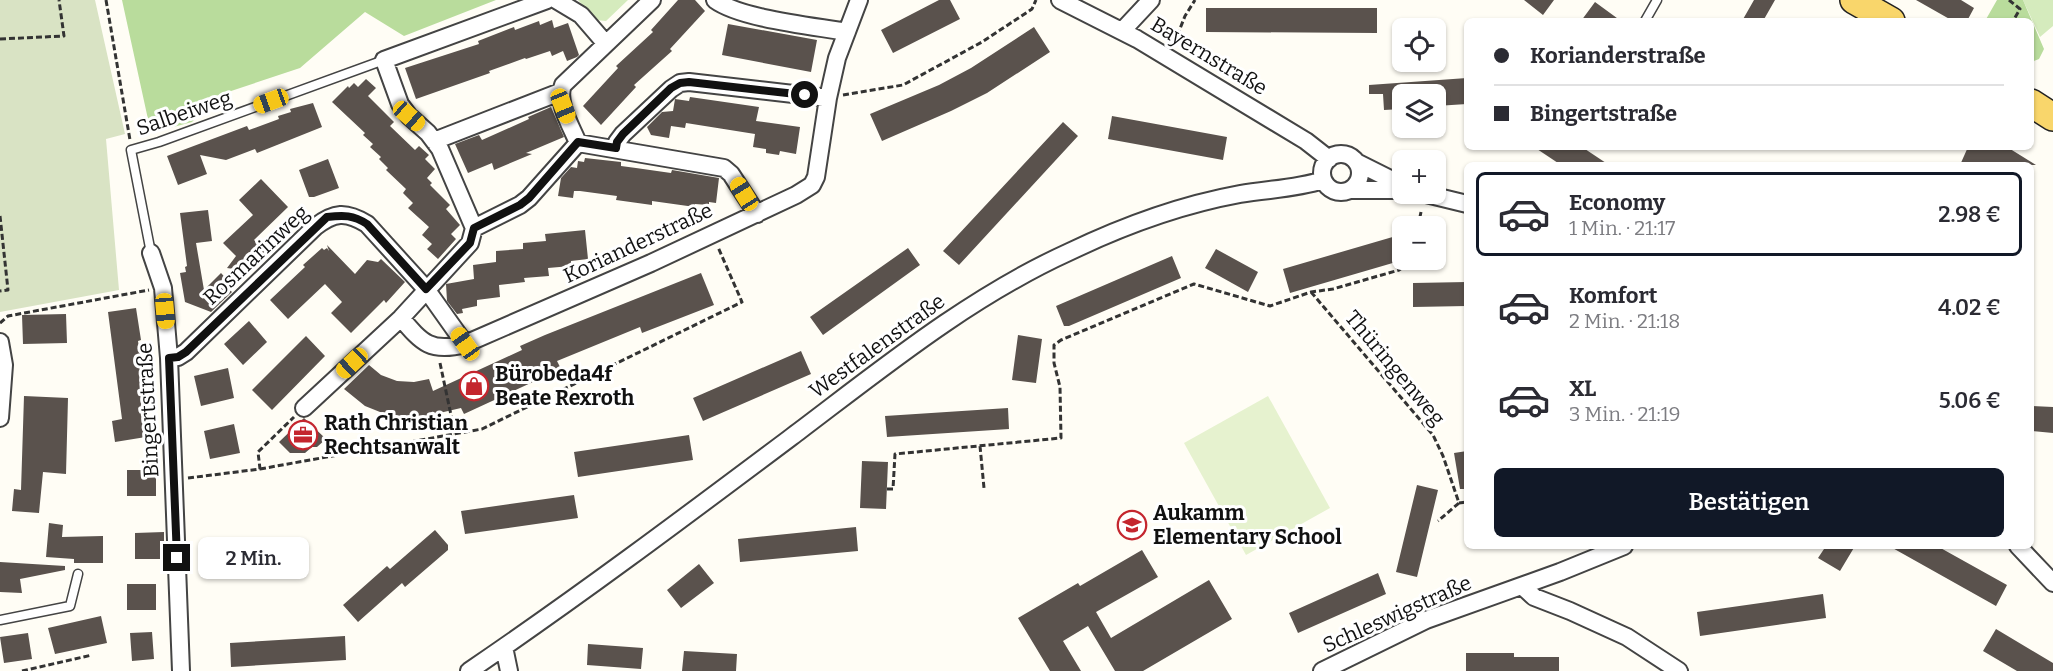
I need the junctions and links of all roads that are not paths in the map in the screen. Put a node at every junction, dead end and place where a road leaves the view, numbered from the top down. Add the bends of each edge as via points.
1 (547, 0) edge
2 (556, 0) edge
3 (652, 0) edge
4 (715, 0) edge
5 (859, 0) edge
6 (1060, 0) edge
7 (1151, 0) edge
8 (1657, 0) edge
9 (1854, 0) edge
10 (1647, 18) edge
11 (1886, 18) edge
12 (1122, 30) junction
13 (847, 32) junction
14 (606, 44) junction
15 (384, 60) junction
16 (2034, 88) edge
17 (560, 92) junction
18 (828, 98) junction
19 (2053, 98) edge
20 (2034, 106) edge
21 (2053, 117) edge
22 (434, 141) junction
23 (578, 142) junction
24 (616, 148) junction
25 (131, 150) joint
26 (1329, 159) junction
27 (1358, 164) junction
28 (1323, 180) junction
29 (1392, 180) edge
30 (1350, 190) junction
31 (1392, 190) edge
32 (1446, 199) edge
33 (1464, 203) edge
34 (757, 214) junction
35 (474, 228) junction
36 (151, 253) joint
37 (426, 289) junction
38 (401, 318) junction
39 (0, 342) edge
40 (465, 344) junction
41 (169, 358) junction
42 (304, 408) road end
43 (0, 418) edge
44 (1616, 549) edge
45 (2021, 549) edge
46 (78, 574) dead end
47 (2053, 583) edge
48 (1522, 586) junction
49 (0, 620) edge
50 (504, 647) junction
51 (181, 671) edge
52 (470, 671) edge
53 (509, 671) edge
54 (1322, 671) edge
55 (1679, 671) edge

1 - 15 street
2 - 14 street via 581,15
3 - 14 street
4 - 13 street via 752,15
5 - 13 street, Korianderstraße
6 - 12 street, Bayernstraße
7 - 12 street
8 - 10 lane
9 - 11 main road
12 - 26 street, Bayernstraße
13 - 18 street, Korianderstraße
14 - 17 street via 563,84
15 - 22 street via 400,104
15 - 25 lane, Salbeiweg
16 - 19 main road
17 - 22 street
17 - 23 street
18 - 24 street via 680,83 623,134
18 - 34 street, Korianderstraße via 812,184
20 - 21 main road
22 - 35 street
23 - 24 street
23 - 35 street via 529,198
24 - 34 street via 724,168
25 - 36 lane, Bingertstraße
26 - 27 street via 1347,155
26 - 28 street via 1323,169
27 - 29 street
27 - 30 street via 1359,181
28 - 30 street via 1338,192
28 - 50 street, Westfalenstraße via 1240,194 1149,218 1031,271 987,296 909,348
30 - 31 street
32 - 33 street
34 - 40 street, Korianderstraße
35 - 37 street via 470,243
36 - 41 street, Bingertstraße via 163,288
37 - 38 street
37 - 40 street
37 - 41 street, Rosmarinweg via 367,224 356,217 327,217 186,352
38 - 40 street, Korianderstraße via 420,339 436,348
38 - 42 street
39 - 43 street via 4,365
41 - 51 street, Bingertstraße
44 - 48 street, Schleswigstraße
45 - 47 street
46 - 49 lane via 70,606
48 - 54 street, Schleswigstraße via 1426,620
48 - 55 street via 1534,597 1627,637
50 - 52 street, Westfalenstraße
50 - 53 street

